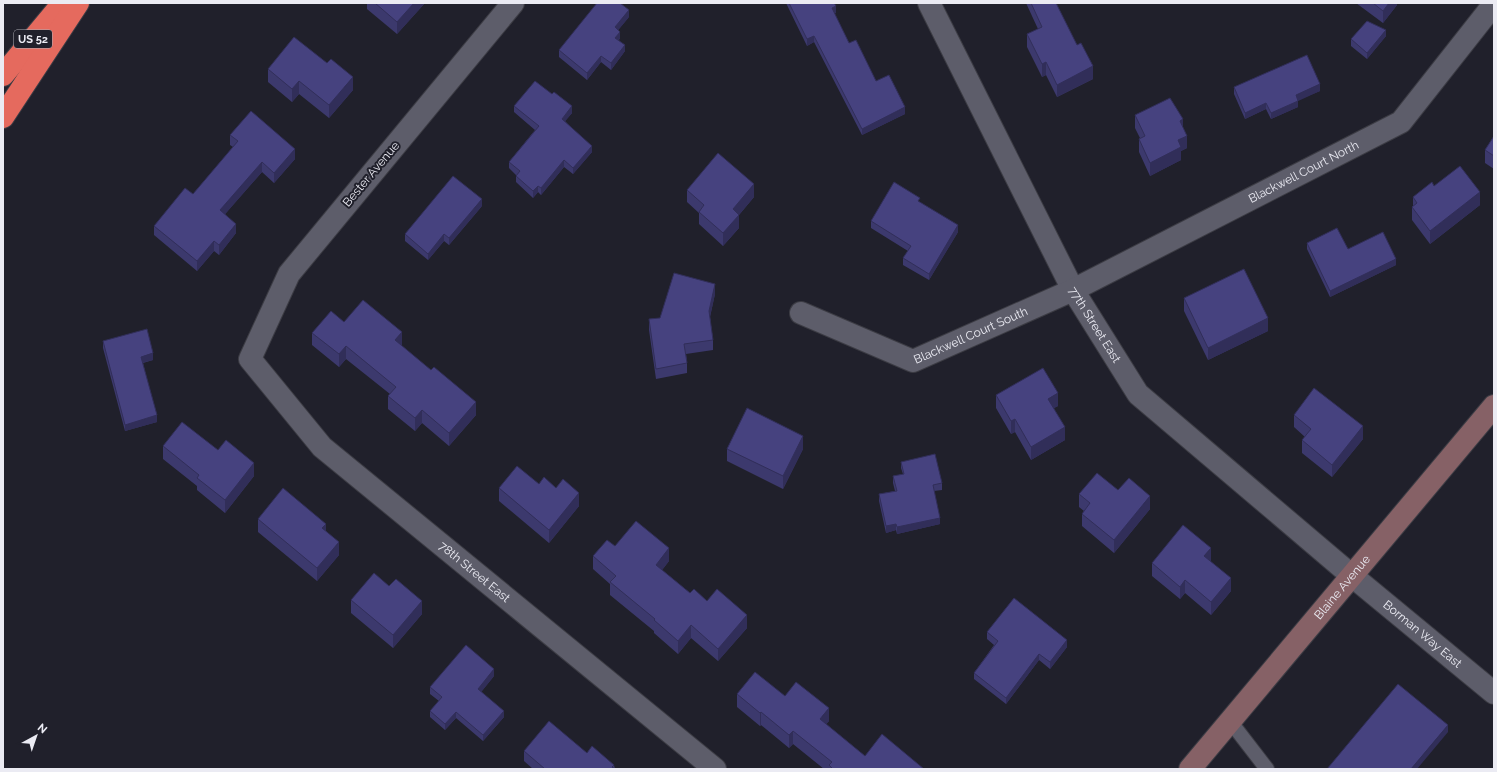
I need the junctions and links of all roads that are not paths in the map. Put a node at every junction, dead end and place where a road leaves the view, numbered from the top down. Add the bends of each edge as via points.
1 (63, 3) edge
2 (78, 3) edge
3 (513, 3) edge
4 (929, 3) edge
5 (1494, 4) edge
6 (3, 75) edge
7 (3, 117) edge
8 (1073, 290) junction
9 (801, 313) dead end
10 (250, 359) joint
11 (1494, 406) edge
12 (1351, 575) junction
13 (1494, 693) edge
14 (1230, 721) junction
15 (715, 769) edge
16 (1190, 769) edge
17 (1267, 769) edge

1 - 6 highway, US 52
2 - 7 highway
3 - 10 street, Bester Avenue via 289,274
4 - 8 street, 77th Street East
5 - 8 street, Blackwell Court North via 1401,122
8 - 9 street, Blackwell Court South via 913,361
8 - 12 street, 77th Street East via 1138,394
10 - 15 street, 78th Street East via 322,447
11 - 12 street, Blaine Avenue
12 - 13 street, Borman Way East
12 - 14 street, Blaine Avenue
14 - 16 street, Blaine Avenue
14 - 17 lane

